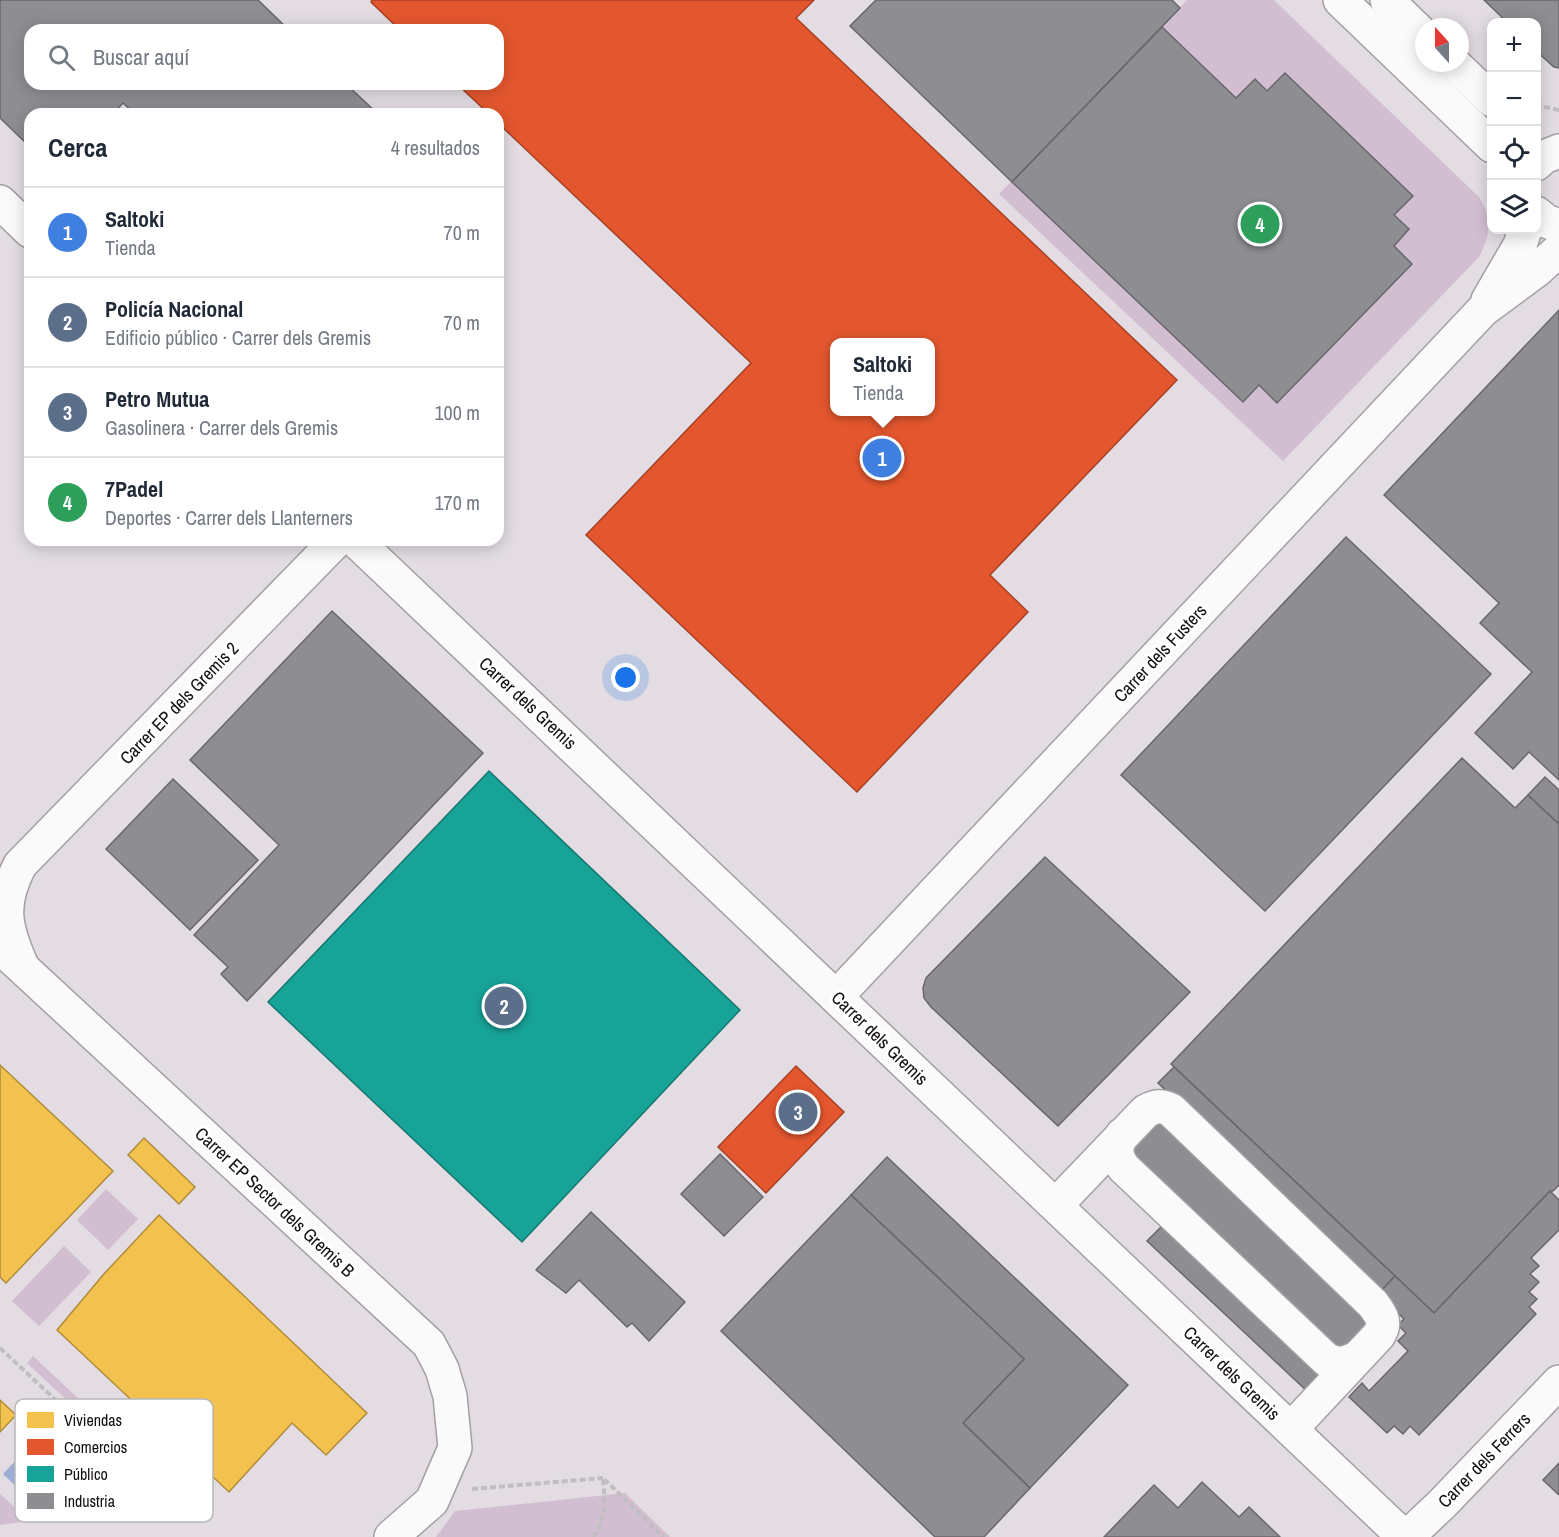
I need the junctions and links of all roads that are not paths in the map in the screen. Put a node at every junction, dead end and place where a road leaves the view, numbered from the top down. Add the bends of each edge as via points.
1 (1340, 0) edge
2 (1387, 0) edge
3 (1415, 27) edge
4 (1462, 72) edge
5 (1487, 96) edge
6 (1487, 142) edge
7 (0, 202) edge
8 (1541, 217) edge
9 (24, 225) edge
10 (1559, 226) edge
11 (1524, 234) edge
12 (1559, 250) edge
13 (1483, 310) junction
14 (331, 546) edge
15 (361, 546) edge
16 (10, 870) edge
17 (11, 957) edge
18 (837, 996) junction
19 (1122, 1136) junction
20 (1056, 1204) junction
21 (1357, 1358) junction
22 (1559, 1382) edge
23 (1291, 1429) junction
24 (391, 1537) edge
25 (1405, 1537) edge

1 - 6 street
2 - 3 street
4 - 5 street
7 - 9 street
8 - 10 street
11 - 13 street, Carrer dels Fusters
12 - 13 street, Carrer dels Fusters
13 - 18 street, Carrer dels Fusters
14 - 16 street, Carrer EP dels Gremis 2
15 - 18 street, Carrer dels Gremis
16 - 17 street via 4,918
17 - 24 street, Carrer EP Sector dels Gremis B via 429,1344 450,1396 454,1448 432,1501
18 - 20 street, Carrer dels Gremis
19 - 20 street
19 - 21 street via 1116,1154 1124,1168 1328,1360 1342,1364
19 - 21 street via 1154,1106 1172,1110 1380,1313 1383,1328
20 - 23 street, Carrer dels Gremis
21 - 23 street
22 - 25 street, Carrer dels Ferrers
23 - 25 street, Carrer dels Gremis

